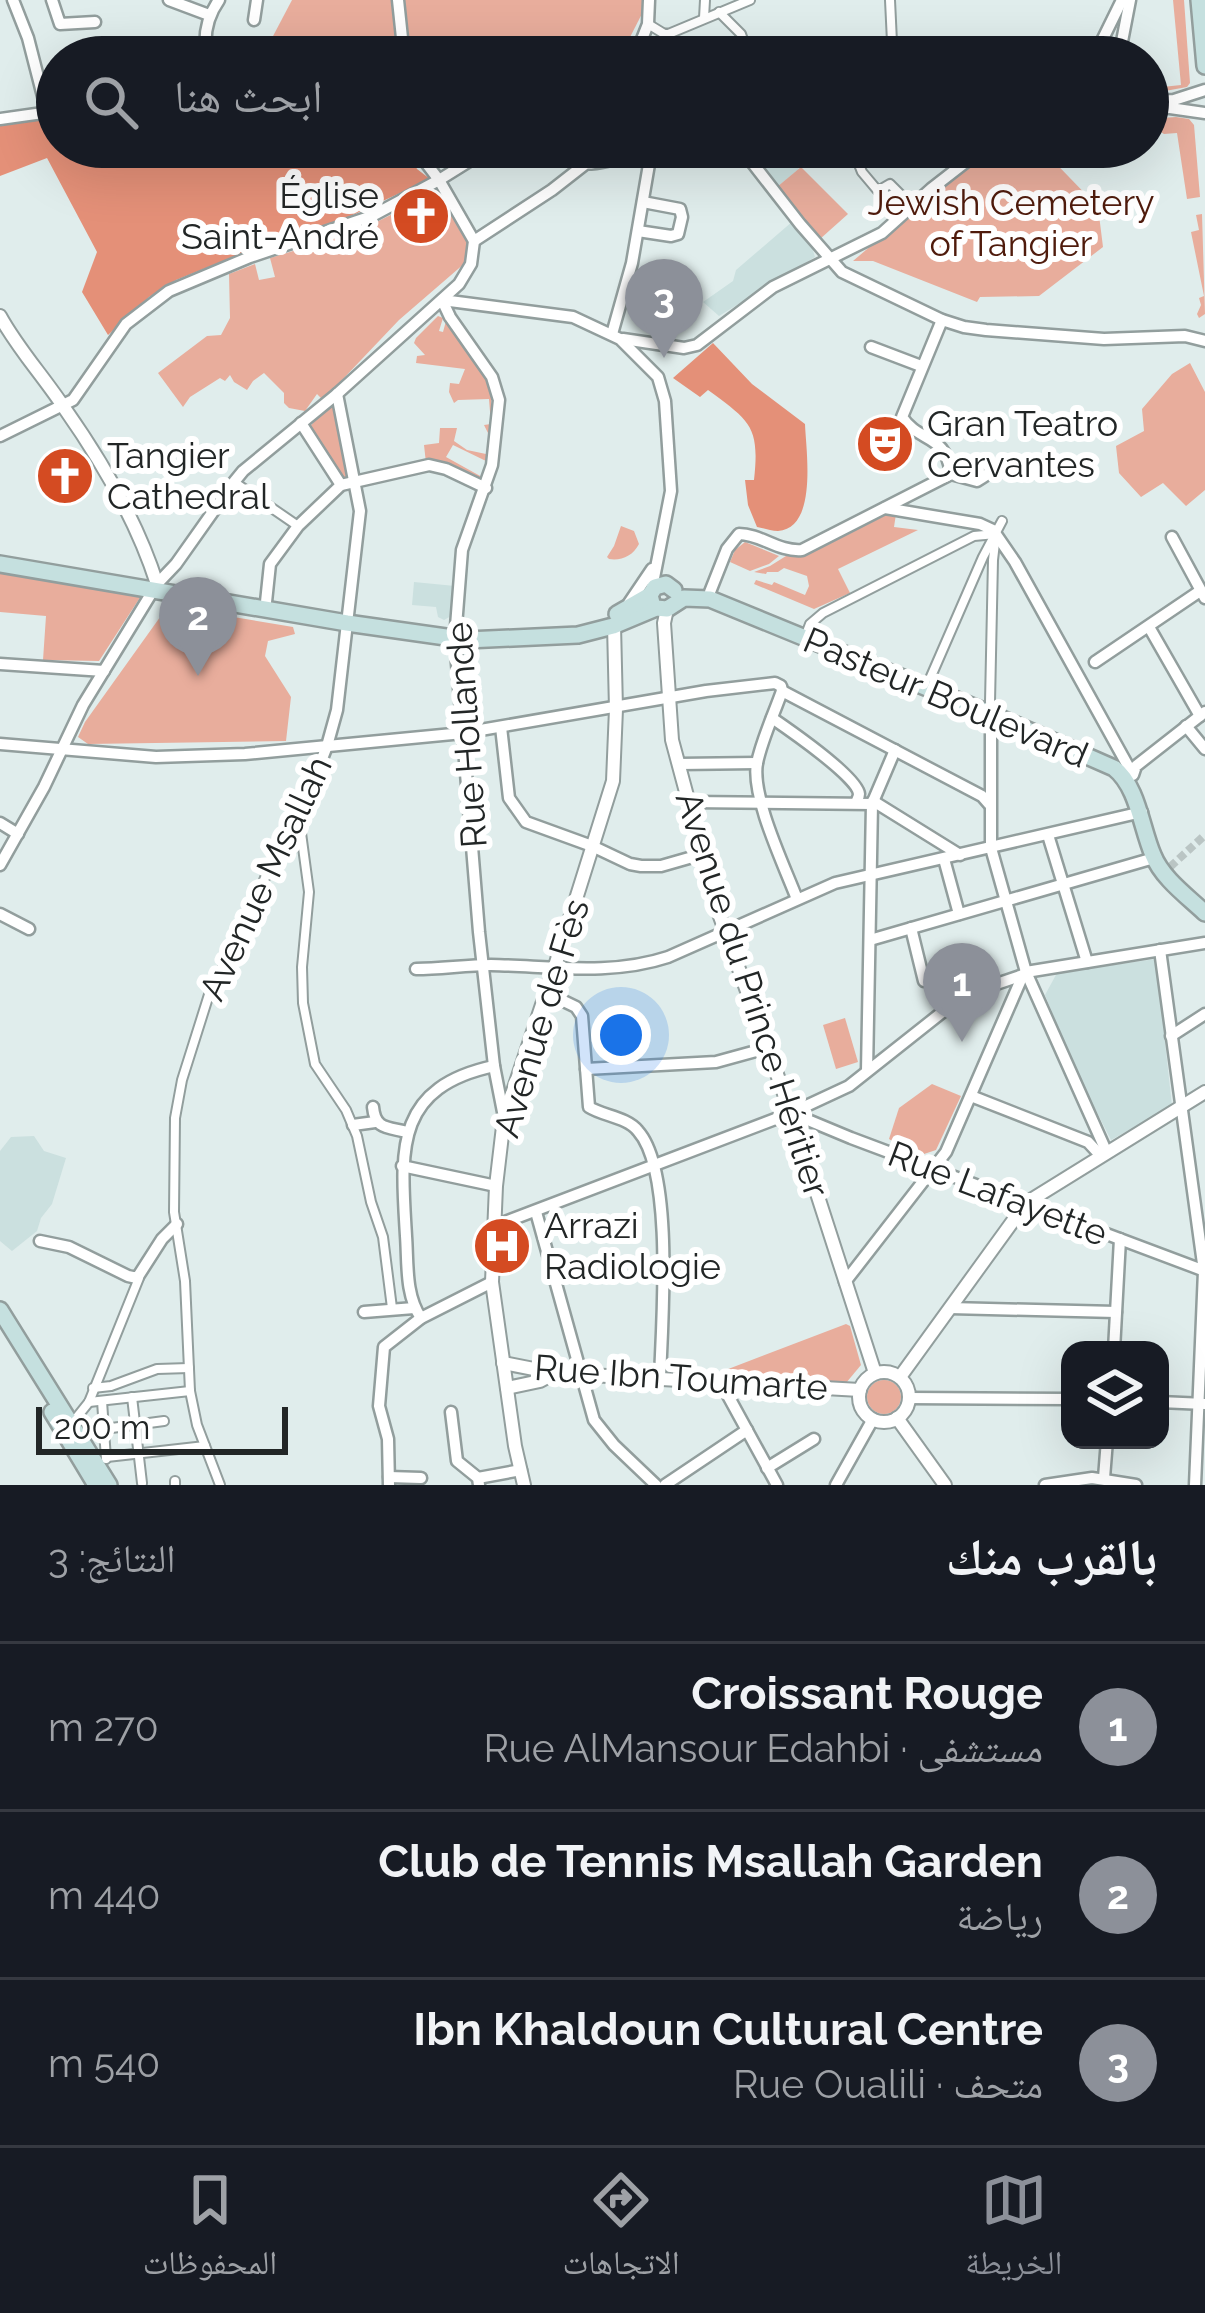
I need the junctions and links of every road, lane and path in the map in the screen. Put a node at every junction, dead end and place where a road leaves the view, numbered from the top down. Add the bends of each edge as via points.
1 (13, 0) edge
2 (52, 0) edge
3 (169, 0) edge
4 (219, 0) edge
5 (257, 0) edge
6 (398, 0) edge
7 (649, 0) edge
8 (705, 0) edge
9 (750, 0) edge
10 (890, 0) edge
11 (1126, 0) edge
12 (1199, 0) edge
13 (718, 12) junction
14 (209, 15) junction
15 (704, 18) junction
16 (254, 20) dead end
17 (95, 22) dead end
18 (648, 25) junction
19 (666, 35) joint
20 (206, 36) edge
21 (402, 36) edge
22 (643, 36) edge
23 (742, 36) edge
24 (892, 36) edge
25 (1106, 36) edge
26 (1122, 36) edge
27 (36, 62) edge
28 (1205, 66) edge
29 (1205, 90) edge
30 (1169, 101) edge
31 (1169, 107) edge
32 (36, 113) edge
33 (1205, 113) edge
34 (0, 118) edge
35 (430, 168) edge
36 (458, 168) edge
37 (580, 168) edge
38 (648, 168) edge
39 (756, 168) edge
40 (860, 168) edge
41 (958, 168) edge
42 (439, 180) junction
43 (643, 202) junction
44 (910, 204) dead end
45 (638, 231) junction
46 (474, 241) junction
47 (831, 256) junction
48 (442, 300) junction
49 (0, 316) edge
50 (942, 320) junction
51 (1205, 330) edge
52 (616, 336) junction
53 (1185, 336) junction
54 (1205, 341) edge
55 (871, 347) dead end
56 (921, 367) junction
57 (337, 394) junction
58 (63, 406) junction
59 (301, 423) junction
60 (0, 436) edge
61 (1024, 466) dead end
62 (950, 474) junction
63 (234, 482) junction
64 (347, 482) junction
65 (486, 488) junction
66 (885, 508) junction
67 (298, 526) junction
68 (999, 528) junction
69 (1172, 537) dead end
70 (659, 555) junction
71 (0, 560) edge
72 (156, 587) junction
73 (1202, 590) edge
74 (705, 591) junction
75 (663, 598) junction
76 (266, 602) junction
77 (348, 619) junction
78 (618, 619) junction
79 (1149, 627) junction
80 (807, 632) junction
81 (455, 635) junction
82 (1095, 662) dead end
83 (0, 664) edge
84 (104, 671) junction
85 (929, 681) junction
86 (781, 693) junction
87 (668, 699) junction
88 (991, 708) junction
89 (616, 709) junction
90 (1202, 714) edge
91 (772, 718) junction
92 (1186, 726) junction
93 (502, 727) junction
94 (463, 734) junction
95 (0, 744) edge
96 (327, 746) junction
97 (62, 748) junction
98 (1205, 748) edge
99 (895, 750) junction
100 (758, 763) junction
101 (679, 764) junction
102 (1133, 775) junction
103 (690, 802) junction
104 (761, 802) junction
105 (872, 802) junction
106 (856, 803) junction
107 (991, 808) junction
108 (1140, 808) junction
109 (299, 817) junction
110 (0, 823) edge
111 (18, 834) junction
112 (1048, 835) junction
113 (592, 846) junction
114 (991, 848) junction
115 (703, 854) junction
116 (960, 855) junction
117 (1154, 858) junction
118 (944, 859) junction
119 (0, 865) edge
120 (872, 874) junction
121 (1063, 885) junction
122 (797, 898) junction
123 (1006, 901) junction
124 (1205, 902) edge
125 (1205, 913) edge
126 (0, 914) edge
127 (959, 914) junction
128 (911, 928) junction
129 (29, 929) dead end
130 (724, 930) junction
131 (870, 940) junction
132 (1205, 943) edge
133 (1160, 950) junction
134 (1087, 962) junction
135 (483, 965) junction
136 (555, 966) junction
137 (416, 969) dead end
138 (1024, 973) junction
139 (924, 980) dead end
140 (547, 993) junction
141 (1205, 1014) edge
142 (1171, 1036) junction
143 (767, 1048) junction
144 (494, 1066) junction
145 (586, 1069) junction
146 (867, 1071) junction
147 (1205, 1092) edge
148 (970, 1096) junction
149 (373, 1107) dead end
150 (1181, 1108) junction
151 (791, 1113) junction
152 (504, 1118) junction
153 (375, 1122) junction
154 (353, 1125) junction
155 (407, 1132) junction
156 (1104, 1154) junction
157 (655, 1164) junction
158 (402, 1166) junction
159 (934, 1169) junction
160 (1191, 1177) junction
161 (1205, 1182) edge
162 (496, 1186) junction
163 (1026, 1203) junction
164 (536, 1212) junction
165 (177, 1224) junction
166 (493, 1227) junction
167 (1120, 1239) junction
168 (40, 1241) dead end
169 (1205, 1271) edge
170 (139, 1277) junction
171 (492, 1282) junction
172 (845, 1282) junction
173 (950, 1308) junction
174 (392, 1309) junction
175 (0, 1310) edge
176 (364, 1312) dead end
177 (1116, 1312) junction
178 (417, 1313) junction
179 (0, 1328) edge
180 (1114, 1341) edge
181 (503, 1363) junction
182 (189, 1368) junction
183 (875, 1372) junction
184 (554, 1373) junction
185 (583, 1373) junction
186 (660, 1377) junction
187 (900, 1377) junction
188 (720, 1381) junction
189 (93, 1388) junction
190 (507, 1388) junction
191 (860, 1390) junction
192 (190, 1391) junction
193 (132, 1396) junction
194 (909, 1398) junction
195 (1061, 1399) edge
196 (102, 1401) junction
197 (89, 1402) junction
198 (1169, 1402) edge
199 (1202, 1404) edge
200 (451, 1412) dead end
201 (897, 1418) junction
202 (872, 1419) junction
203 (164, 1421) dead end
204 (71, 1423) junction
205 (135, 1425) junction
206 (104, 1429) junction
207 (747, 1430) junction
208 (814, 1439) dead end
209 (205, 1446) junction
210 (1106, 1449) edge
211 (139, 1454) junction
212 (102, 1461) junction
213 (767, 1468) junction
214 (421, 1478) dead end
215 (522, 1478) edge
216 (1104, 1478) junction
217 (389, 1481) edge
218 (478, 1482) edge
219 (142, 1484) edge
220 (96, 1485) edge
221 (109, 1485) edge
222 (220, 1485) edge
223 (656, 1485) edge
224 (665, 1485) edge
225 (777, 1485) edge
226 (836, 1485) edge
227 (945, 1485) edge
228 (1045, 1485) edge
229 (1136, 1485) edge
230 (1195, 1485) edge

1 - 27 street
2 - 17 street via 60,24
3 - 14 street
4 - 14 street
5 - 16 street
6 - 21 street
7 - 18 street
8 - 15 street
9 - 13 street
10 - 24 street
11 - 25 street
11 - 26 street
12 - 28 main road
13 - 15 street
13 - 23 street
14 - 20 street
15 - 19 street
18 - 19 street
18 - 22 street
29 - 30 street
31 - 33 street
32 - 34 street
35 - 42 street
36 - 42 street
37 - 46 street
38 - 43 street
39 - 47 street
40 - 44 street via 878,190 890,184
41 - 47 street via 882,233
42 - 46 street
42 - 58 street via 372,216 169,291 126,324
43 - 45 street
43 - 45 street via 680,209 681,227 671,236
45 - 52 street
46 - 48 street via 468,272
47 - 50 street via 855,280
47 - 52 street via 764,293 697,345
48 - 52 street via 561,314
48 - 57 street
48 - 65 street, Rue Hollande via 498,393
49 - 58 street
50 - 53 street via 1104,339
50 - 56 street
51 - 53 street
52 - 70 street via 658,376 664,394 671,491
53 - 54 street
55 - 56 street
56 - 62 street via 903,421 936,441
57 - 59 street
57 - 64 street, Avenue Msallah
58 - 60 street
58 - 72 street via 120,497
59 - 63 street
59 - 64 street
61 - 62 street via 1004,465 977,481
62 - 66 street
63 - 67 street
63 - 72 street
64 - 65 street via 434,465
64 - 67 street
64 - 77 street, Avenue Msallah via 359,521
65 - 81 street, Rue Hollande via 462,550
66 - 68 street
66 - 74 street via 796,551 740,534
67 - 76 street via 270,564
68 - 80 street via 823,614
68 - 85 street
68 - 88 street
68 - 102 street
69 - 73 street
70 - 75 street
70 - 78 street
71 - 72 main road
72 - 76 main road
72 - 77 main road
72 - 84 street
73 - 79 street
74 - 75 main road
74 - 80 main road
75 - 78 main road
75 - 87 street, Avenue du Prince Héritier
75 - 88 main road, Pasteur Boulevard via 710,599
76 - 77 main road
77 - 81 main road
77 - 96 street, Avenue Msallah
78 - 81 main road via 578,635
78 - 89 street, Avenue de Fès
79 - 82 street
79 - 90 street
80 - 85 main road
81 - 94 street, Rue Hollande
83 - 84 street
84 - 97 street
85 - 102 main road via 1112,758
86 - 87 street via 779,684 767,683
86 - 91 street
86 - 99 street
87 - 89 street
87 - 101 street, Avenue du Prince Héritier
88 - 107 street
88 - 108 main road, Pasteur Boulevard via 1119,771
89 - 93 street
89 - 113 street, Avenue de Fès via 613,781
90 - 92 street
91 - 100 street
91 - 106 street via 857,788
92 - 98 street
92 - 102 street
93 - 94 street
93 - 113 street via 509,798 519,816
94 - 96 street
94 - 135 street, Rue Hollande
95 - 97 street
96 - 97 street via 182,757
96 - 109 street, Avenue Msallah
97 - 111 street
99 - 105 street
99 - 107 street
100 - 101 street
100 - 104 street
101 - 103 street, Avenue du Prince Héritier
102 - 108 main road
103 - 104 street
103 - 115 street, Avenue du Prince Héritier
104 - 106 street
104 - 122 street
105 - 106 street
105 - 116 street
105 - 120 street
107 - 114 street
108 - 112 street
108 - 117 main road
108 - 124 main road via 1167,863
109 - 154 street via 309,892 303,1003 315,1064
109 - 165 street, Avenue Msallah via 200,1016 176,1109
110 - 111 street
111 - 119 street
112 - 114 street
112 - 121 street
113 - 115 street via 640,866
113 - 136 street, Avenue de Fès
114 - 116 street
114 - 123 street
115 - 130 street, Avenue du Prince Héritier
116 - 118 street
117 - 121 street
117 - 125 main road
118 - 120 street
118 - 127 street
120 - 122 street
120 - 131 street
121 - 123 street
121 - 134 street
122 - 130 street
123 - 127 street
123 - 138 street
126 - 129 street
127 - 128 street
128 - 131 street
128 - 139 street
130 - 136 street via 642,965
130 - 143 street, Avenue du Prince Héritier
131 - 146 street
132 - 133 street
133 - 134 street
133 - 142 street
134 - 138 street
135 - 136 street
135 - 137 street
135 - 144 street, Rue Hollande
136 - 140 street, Avenue de Fès
138 - 146 street via 964,995
138 - 148 street
138 - 156 street
140 - 145 street via 581,1013
140 - 152 street, Avenue de Fès
141 - 142 street
142 - 150 street
143 - 145 street via 716,1062
143 - 151 street, Avenue du Prince Héritier
144 - 152 street, Rue Hollande
144 - 155 street via 440,1087
145 - 157 street via 589,1107 636,1129
146 - 151 street
147 - 150 street
148 - 156 street
148 - 159 street
149 - 153 street
150 - 156 street
150 - 160 street
151 - 157 street
151 - 159 street, Rue Lafayette
151 - 172 street, Avenue du Prince Héritier
152 - 162 street, Avenue de Fès
153 - 154 street
153 - 155 street
154 - 174 street via 383,1237
155 - 158 street
156 - 163 street
157 - 164 street
157 - 186 street via 664,1255
158 - 162 street
158 - 178 street
159 - 163 street, Rue Lafayette
159 - 172 street
160 - 161 street
160 - 169 street
162 - 166 street, Avenue de Fès
163 - 167 street, Rue Lafayette
163 - 173 street
164 - 166 street
164 - 185 street
165 - 170 street
165 - 182 street, Avenue Msallah
166 - 171 street, Avenue de Fès
167 - 169 street, Rue Lafayette
167 - 177 street
168 - 170 street
169 - 199 street
170 - 189 street
171 - 178 street
171 - 181 street, Avenue de Fès
172 - 183 street, Avenue du Prince Héritier
173 - 177 street
173 - 187 street
174 - 176 street
174 - 178 street
175 - 204 main road
177 - 180 street
178 - 217 street via 384,1347 379,1406
179 - 220 main road
181 - 184 street, Rue Ibn Toumarte
181 - 190 street, Avenue de Fès
182 - 189 street
182 - 192 street, Avenue Msallah
183 - 187 street
183 - 191 street
184 - 185 street, Rue Ibn Toumarte
184 - 190 street
185 - 186 street, Rue Ibn Toumarte
185 - 223 street via 597,1425
186 - 188 street, Rue Ibn Toumarte
187 - 194 street
188 - 191 street, Rue Ibn Toumarte
188 - 207 street
189 - 197 street
190 - 215 street, Avenue de Fès
191 - 202 street
192 - 193 street
192 - 209 street, Avenue Msallah
193 - 196 street
193 - 205 street
194 - 195 street
194 - 201 street
196 - 197 street
196 - 206 street
197 - 204 street
198 - 199 street
199 - 230 street
200 - 218 street via 458,1460
201 - 202 street
201 - 227 street
202 - 226 street
203 - 205 street
204 - 212 main road
205 - 206 street
205 - 211 street
206 - 212 street
207 - 213 street
207 - 224 street
208 - 213 street
209 - 211 street
209 - 222 street, Avenue Msallah
210 - 216 street
211 - 212 street
211 - 219 street
212 - 221 main road
213 - 225 street
214 - 217 street
215 - 218 street
216 - 228 street
216 - 229 street

